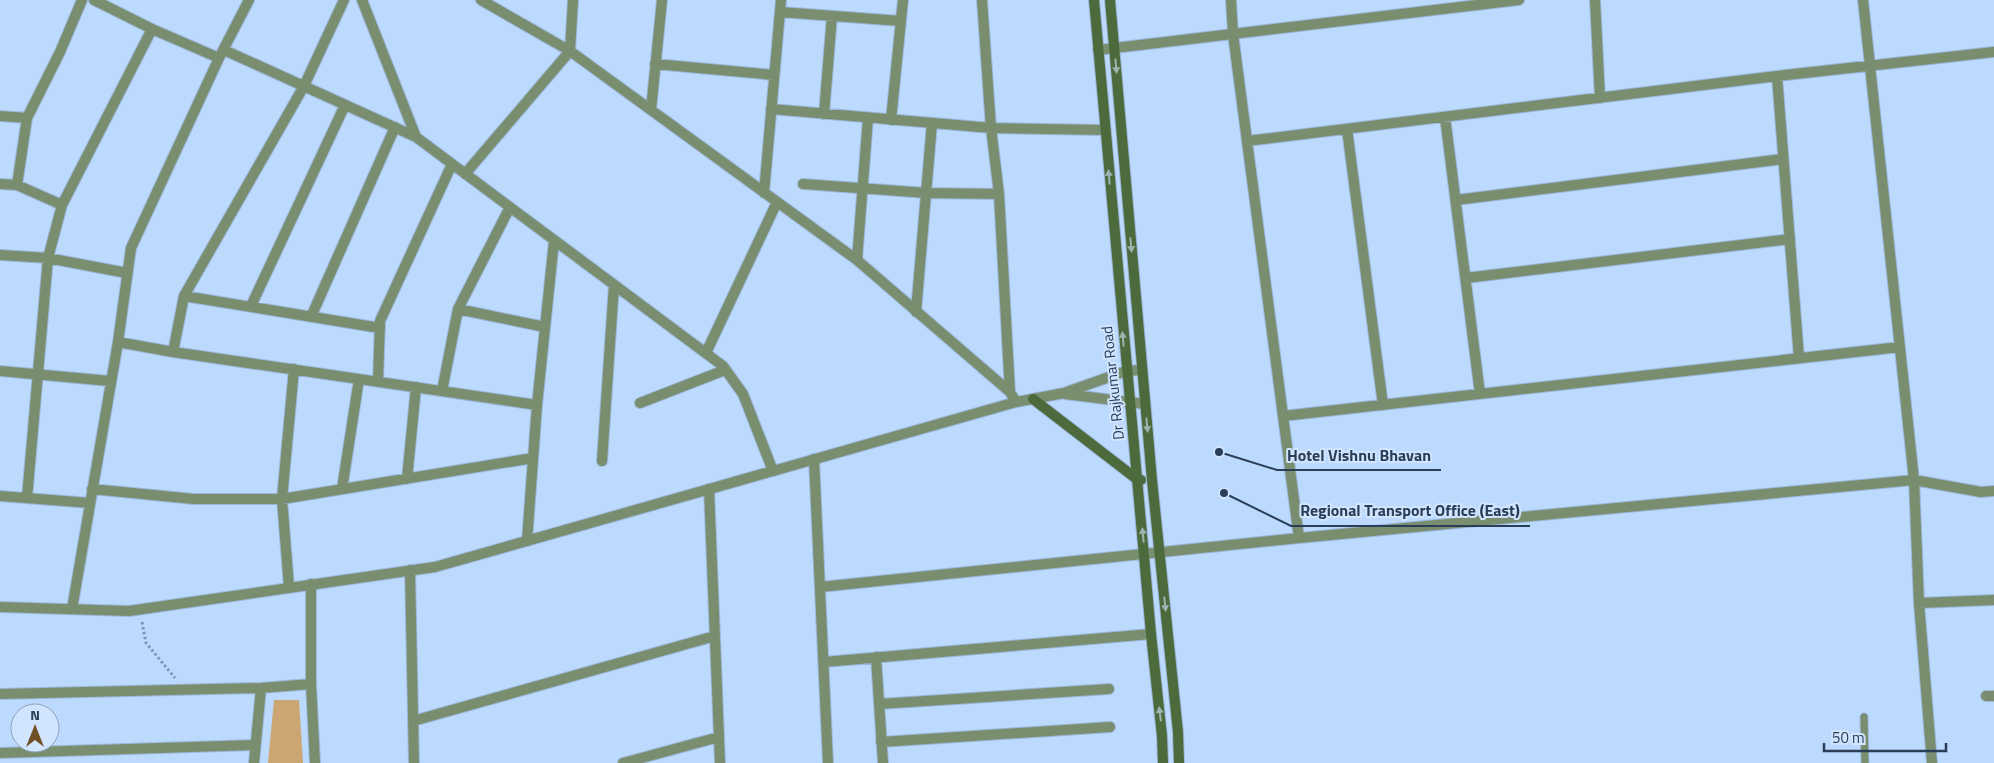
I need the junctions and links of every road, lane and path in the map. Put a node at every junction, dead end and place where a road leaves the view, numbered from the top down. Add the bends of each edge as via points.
1 (82, 0) edge
2 (94, 0) edge
3 (249, 0) edge
4 (344, 0) edge
5 (362, 0) edge
6 (481, 0) edge
7 (573, 0) edge
8 (662, 0) edge
9 (781, 0) edge
10 (904, 0) edge
11 (982, 0) edge
12 (1094, 0) edge
13 (1110, 0) edge
14 (1231, 0) edge
15 (1519, 0) edge
16 (1595, 0) edge
17 (1864, 0) edge
18 (780, 12) junction
19 (832, 16) junction
20 (901, 21) junction
21 (152, 29) junction
22 (1233, 34) junction
23 (1114, 48) junction
24 (1098, 50) junction
25 (570, 51) junction
26 (1994, 52) edge
27 (222, 54) junction
28 (656, 64) junction
29 (1870, 65) junction
30 (774, 75) junction
31 (1777, 76) junction
32 (304, 86) junction
33 (1600, 98) junction
34 (345, 104) junction
35 (651, 110) junction
36 (772, 110) junction
37 (824, 114) junction
38 (0, 116) edge
39 (1445, 117) junction
40 (27, 118) junction
41 (868, 118) junction
42 (891, 120) junction
43 (932, 123) junction
44 (395, 127) junction
45 (990, 128) junction
46 (1347, 129) junction
47 (1105, 130) junction
48 (416, 137) junction
49 (1247, 141) junction
50 (1783, 159) junction
51 (452, 164) junction
52 (465, 174) junction
53 (0, 184) edge
54 (803, 184) dead end
55 (17, 185) junction
56 (864, 189) junction
57 (764, 193) junction
58 (927, 193) junction
59 (999, 194) junction
60 (1456, 200) junction
61 (776, 202) junction
62 (62, 204) junction
63 (510, 207) junction
64 (1790, 239) junction
65 (554, 241) junction
66 (0, 255) edge
67 (48, 258) junction
68 (857, 260) junction
69 (128, 273) junction
70 (1466, 278) junction
71 (614, 285) junction
72 (184, 296) junction
73 (252, 306) junction
74 (458, 309) junction
75 (916, 312) junction
76 (311, 316) junction
77 (545, 327) junction
78 (380, 328) junction
79 (118, 342) junction
80 (1900, 347) junction
81 (173, 352) junction
82 (706, 354) junction
83 (1799, 358) junction
84 (294, 369) junction
85 (726, 370) junction
86 (1142, 370) junction
87 (0, 371) edge
88 (1126, 371) junction
89 (37, 373) junction
90 (359, 379) junction
91 (110, 381) junction
92 (378, 382) junction
93 (416, 387) junction
94 (442, 391) junction
95 (1010, 392) junction
96 (1064, 393) junction
97 (1480, 394) junction
98 (1033, 399) junction
99 (1016, 402) junction
100 (1130, 403) junction
101 (640, 404) dead end
102 (1145, 404) junction
103 (537, 405) junction
104 (1383, 405) junction
105 (1283, 416) junction
106 (533, 458) junction
107 (602, 460) dead end
108 (814, 460) junction
109 (773, 471) junction
110 (407, 479) junction
111 (1138, 480) junction
112 (1152, 480) junction
113 (1914, 480) junction
114 (92, 489) junction
115 (342, 489) junction
116 (709, 489) junction
117 (1994, 491) edge
118 (0, 496) edge
119 (27, 498) junction
120 (282, 499) junction
121 (90, 504) junction
122 (1299, 538) junction
123 (527, 541) junction
124 (1159, 553) junction
125 (1145, 555) junction
126 (410, 570) junction
127 (311, 584) junction
128 (820, 587) junction
129 (289, 588) junction
130 (1994, 600) edge
131 (1919, 603) junction
132 (0, 607) edge
133 (72, 609) junction
134 (140, 609) junction
135 (1151, 634) junction
136 (715, 636) junction
137 (876, 657) junction
138 (824, 662) junction
139 (311, 684) junction
140 (260, 688) junction
141 (185, 689) junction
142 (1109, 689) dead end
143 (0, 694) edge
144 (879, 704) junction
145 (1864, 717) dead end
146 (413, 721) junction
147 (1110, 727) dead end
148 (719, 737) junction
149 (881, 742) junction
150 (256, 745) junction
151 (0, 752) edge
152 (254, 763) edge
153 (315, 763) edge
154 (414, 763) edge
155 (623, 763) edge
156 (720, 763) edge
157 (828, 763) edge
158 (883, 763) edge
159 (1163, 763) edge
160 (1179, 763) edge
161 (1865, 763) edge
162 (1932, 763) edge

1 - 40 street
2 - 21 street
3 - 27 street
4 - 32 street
5 - 48 street
6 - 25 street
7 - 25 street
8 - 28 street
9 - 18 street
10 - 20 street
11 - 45 street
12 - 24 main road, Dr Rajkumar Road
13 - 23 main road, Dr Rajkumar Road
14 - 22 street
15 - 22 street
16 - 33 street
17 - 29 street
18 - 19 street
18 - 30 street
19 - 20 street
19 - 37 street
20 - 42 street
21 - 27 street
21 - 62 street
22 - 23 street
22 - 49 street
23 - 24 street
23 -> 86 main road, Dr Rajkumar Road
24 - 47 main road, Dr Rajkumar Road
25 - 35 street
25 - 52 street
26 - 29 street
27 - 32 street
27 - 69 street via 132,248
28 - 30 street
28 - 35 street
29 - 31 street
29 - 80 street
30 - 36 street
31 - 33 street
31 - 50 street
32 - 34 street
32 - 72 street
33 - 39 street
34 - 44 street
34 - 73 street
35 - 57 street
36 - 37 street
36 - 57 street
37 - 41 street
38 - 40 street
39 - 46 street
39 - 60 street
40 - 55 street
41 - 42 street
41 - 56 street
42 - 43 street
43 - 45 street
43 - 58 street
44 - 48 street
44 - 76 street
45 - 47 street
45 - 59 street
46 - 49 street
46 - 104 street
88 -> 47 main road, Dr Rajkumar Road
48 - 51 street
49 - 105 street
50 - 60 street
50 - 64 street
51 - 52 street
51 - 78 street via 380,321
52 - 63 street
53 - 55 street
54 - 56 street
55 - 62 street
56 - 58 street
56 - 68 street
57 - 61 street
58 - 59 street
58 - 75 street
59 - 95 street
60 - 70 street
61 - 68 street
61 - 82 street
62 - 67 street
63 - 65 street
63 - 74 street
64 - 70 street
64 - 83 street
65 - 71 street
65 - 77 street
66 - 67 street
67 - 69 street
67 - 89 street
68 - 75 street
69 - 79 street
70 - 97 street
71 - 82 street
71 - 107 street
72 - 73 street
72 - 81 street
73 - 76 street
74 - 77 street
74 - 94 street
75 - 95 street
76 - 78 street
77 - 103 street
78 - 92 street
79 - 81 street
79 - 91 street
80 - 83 street
80 - 113 street
81 - 84 street
82 - 85 street
83 - 97 street
84 - 90 street
84 - 120 street
85 - 101 street
85 - 109 street via 743,394
86 - 88 street
86 - 102 main road, Dr Rajkumar Road
87 - 89 street
88 - 96 street
88 - 100 main road, Dr Rajkumar Road
89 - 91 street
89 - 119 street
90 - 92 street
90 - 115 street
91 - 114 street
92 - 93 street
93 - 94 street
93 - 110 street
94 - 103 street
95 - 99 street
96 - 98 street
96 - 100 street
97 - 104 street
98 - 99 street
98 - 111 main road
99 - 108 street
100 - 102 street
100 - 111 main road, Dr Rajkumar Road
102 -> 112 main road, Dr Rajkumar Road
103 - 106 street
104 - 105 street
105 - 122 street
106 - 110 street
106 - 123 street
108 - 109 street
108 - 128 street
109 - 116 street
110 - 115 street
111 - 112 main road
125 -> 111 main road, Dr Rajkumar Road
112 - 124 main road, Dr Rajkumar Road
113 - 117 street via 1981,492
113 - 122 street
113 - 131 street
114 - 120 street via 194,499
114 - 121 street
115 - 120 street
116 - 123 street
116 - 136 street
118 - 119 street
119 - 121 street
120 - 129 street
121 - 133 street
122 - 124 street
123 - 126 street
124 - 125 street
124 -> 160 main road, Dr Rajkumar Road
125 - 128 street
125 - 135 main road, Dr Rajkumar Road
126 - 127 street
126 - 146 street
127 - 129 street
127 - 139 street
128 - 138 street
129 - 134 street
130 - 131 street
131 - 162 street
132 - 133 street
133 - 134 street
134 - 141 path via 146,643
135 - 137 street
159 -> 135 main road, Dr Rajkumar Road
136 - 146 street
136 - 148 street
137 - 138 street
137 - 144 street
138 - 157 street
139 - 140 street
139 - 153 street
140 - 141 street
140 - 150 street
141 - 143 street
142 - 144 street
144 - 149 street
145 - 161 lane
146 - 154 street
147 - 149 street
148 - 155 street
148 - 156 street
149 - 158 street
150 - 151 street
150 - 152 street

